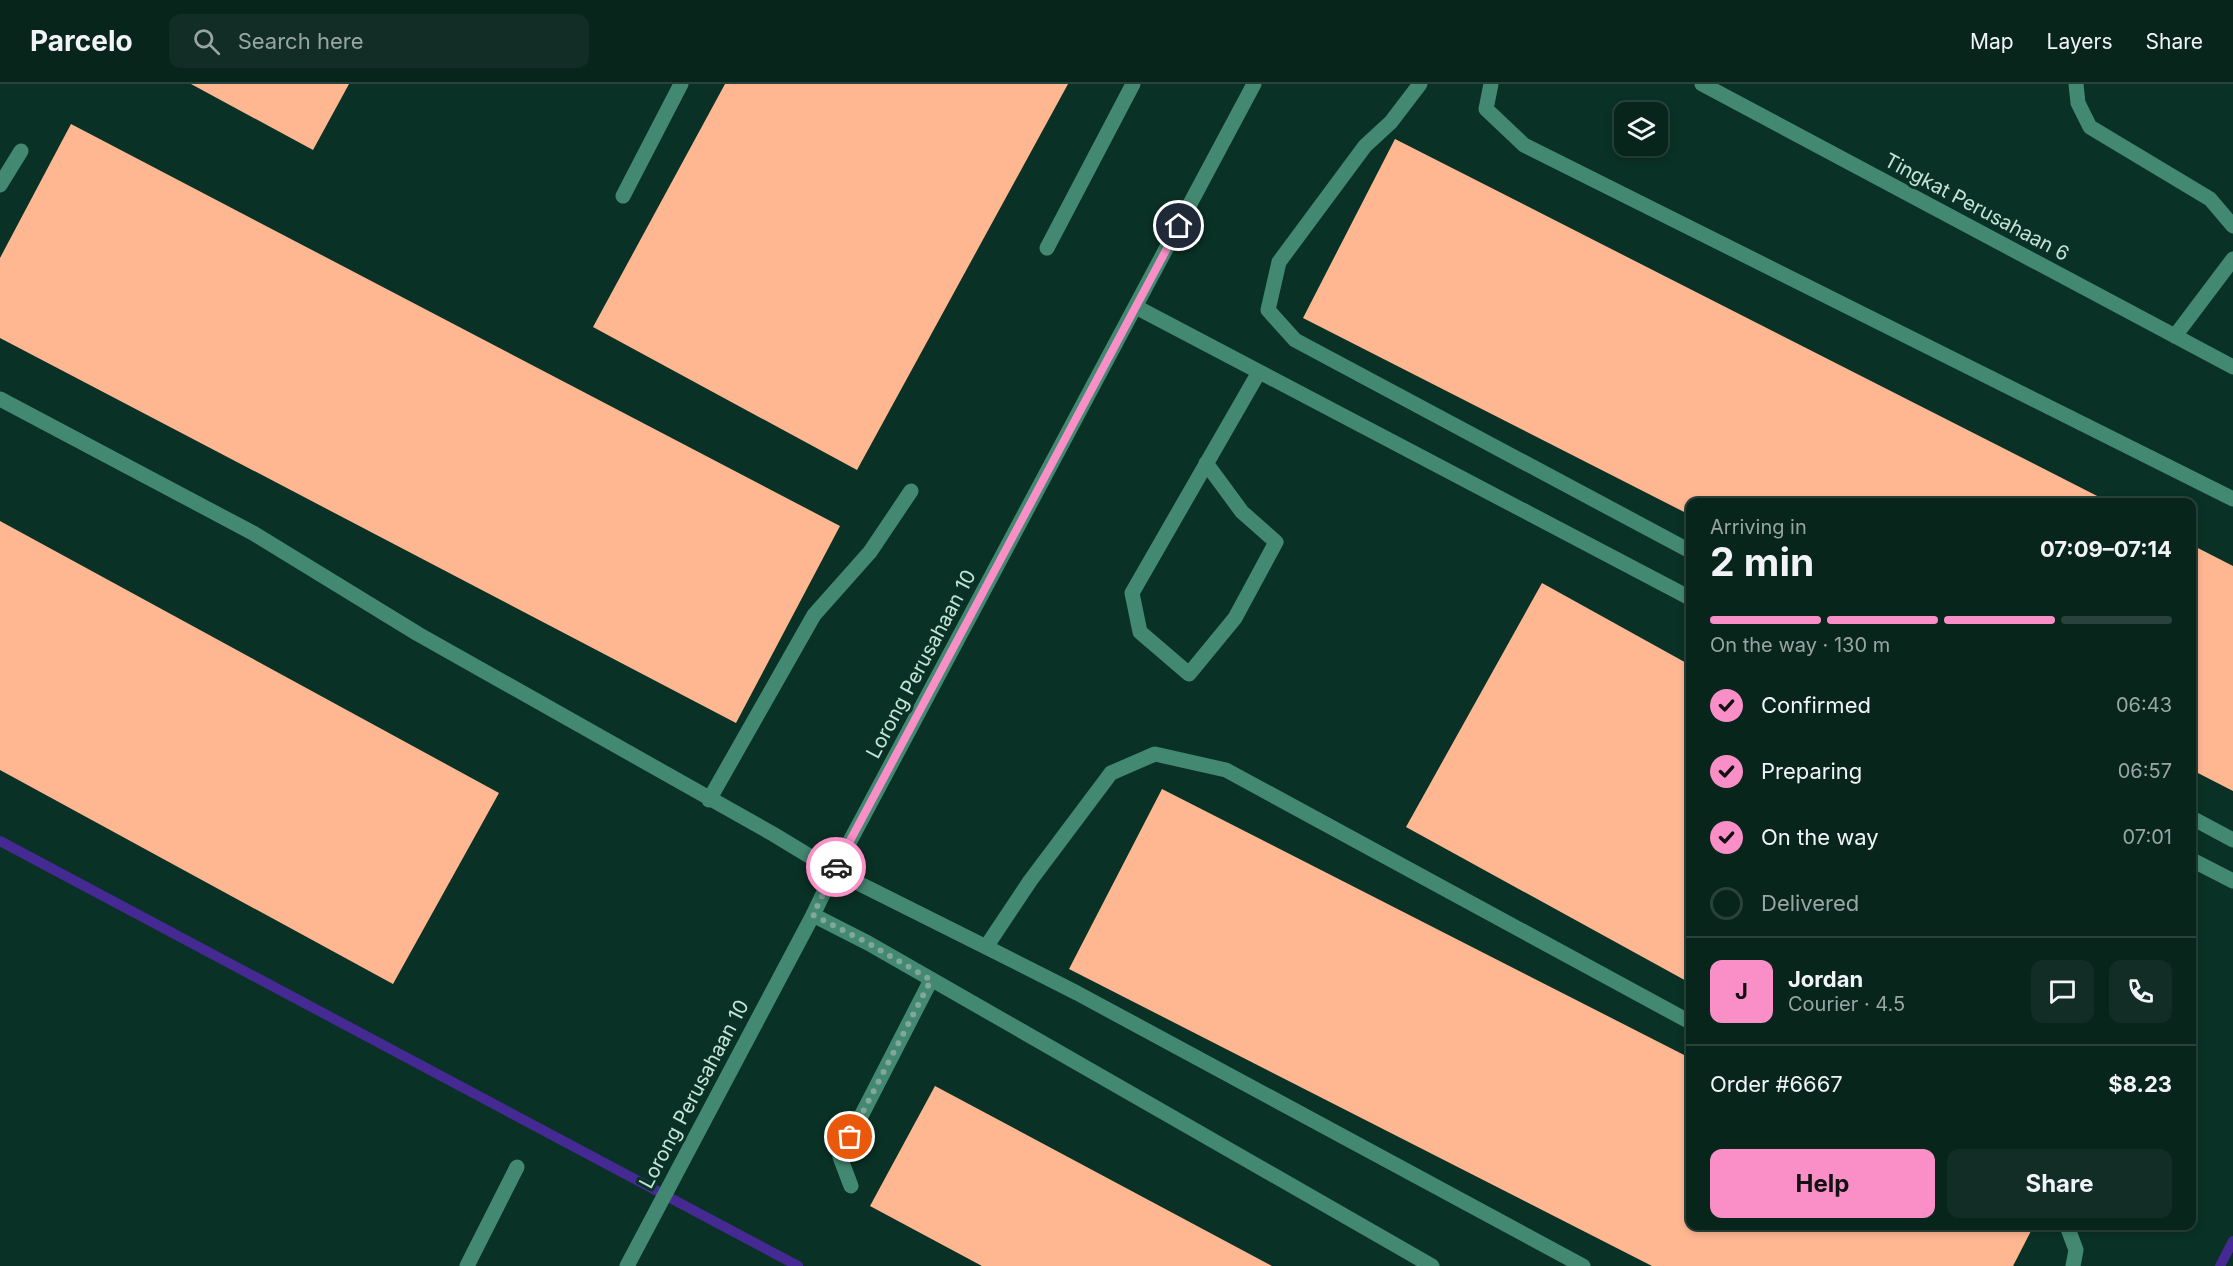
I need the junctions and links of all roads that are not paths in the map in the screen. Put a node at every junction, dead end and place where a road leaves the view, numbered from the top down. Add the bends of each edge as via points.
1 (681, 84) edge
2 (1133, 84) edge
3 (1254, 84) edge
4 (1420, 84) edge
5 (1491, 84) edge
6 (1702, 84) edge
7 (2076, 84) edge
8 (21, 151) dead end
9 (0, 185) edge
10 (623, 196) dead end
11 (2233, 226) edge
12 (1047, 248) dead end
13 (2233, 259) edge
14 (1136, 307) junction
15 (2175, 336) junction
16 (2233, 367) edge
17 (1259, 372) junction
18 (0, 399) edge
19 (1206, 463) junction
20 (911, 491) dead end
21 (2233, 499) edge
22 (1686, 549) edge
23 (1686, 596) edge
24 (709, 800) junction
25 (2196, 820) edge
26 (2233, 840) edge
27 (2196, 862) edge
28 (834, 871) junction
29 (2233, 881) edge
30 (813, 915) junction
31 (986, 947) junction
32 (931, 980) junction
33 (1686, 1020) edge
34 (517, 1167) dead end
35 (851, 1186) dead end
36 (2068, 1230) edge
37 (466, 1266) edge
38 (627, 1266) edge
39 (1432, 1266) edge
40 (1582, 1266) edge
41 (2073, 1266) edge

1 - 10 street
2 - 12 street
3 - 14 street, Lorong Perusahaan 10
4 - 22 street via 1365,146 1279,262 1268,310 1295,340
5 - 21 street via 1486,109 1524,145
6 - 15 street, Tingkat Perusahaan 6
7 - 11 street via 2078,103 2090,127 2210,199
8 - 9 street
13 - 15 street
14 - 17 street
14 - 28 street, Lorong Perusahaan 10
15 - 16 street, Tingkat Perusahaan 6
17 - 19 street
17 - 23 street
18 - 24 street via 253,533 418,634
19 - 19 street via 1132,594 1140,632 1189,674 1235,618 1276,542 1242,512
20 - 24 street via 870,552 814,615
24 - 28 street
25 - 26 street
27 - 29 street
28 - 30 street, Lorong Perusahaan 10
28 - 31 street
30 - 32 street
30 - 38 street, Lorong Perusahaan 10
31 - 33 street via 1111,773 1155,754 1226,770
31 - 40 street
32 - 35 street via 840,1157
32 - 39 street
34 - 37 street
36 - 41 street via 2076,1250

